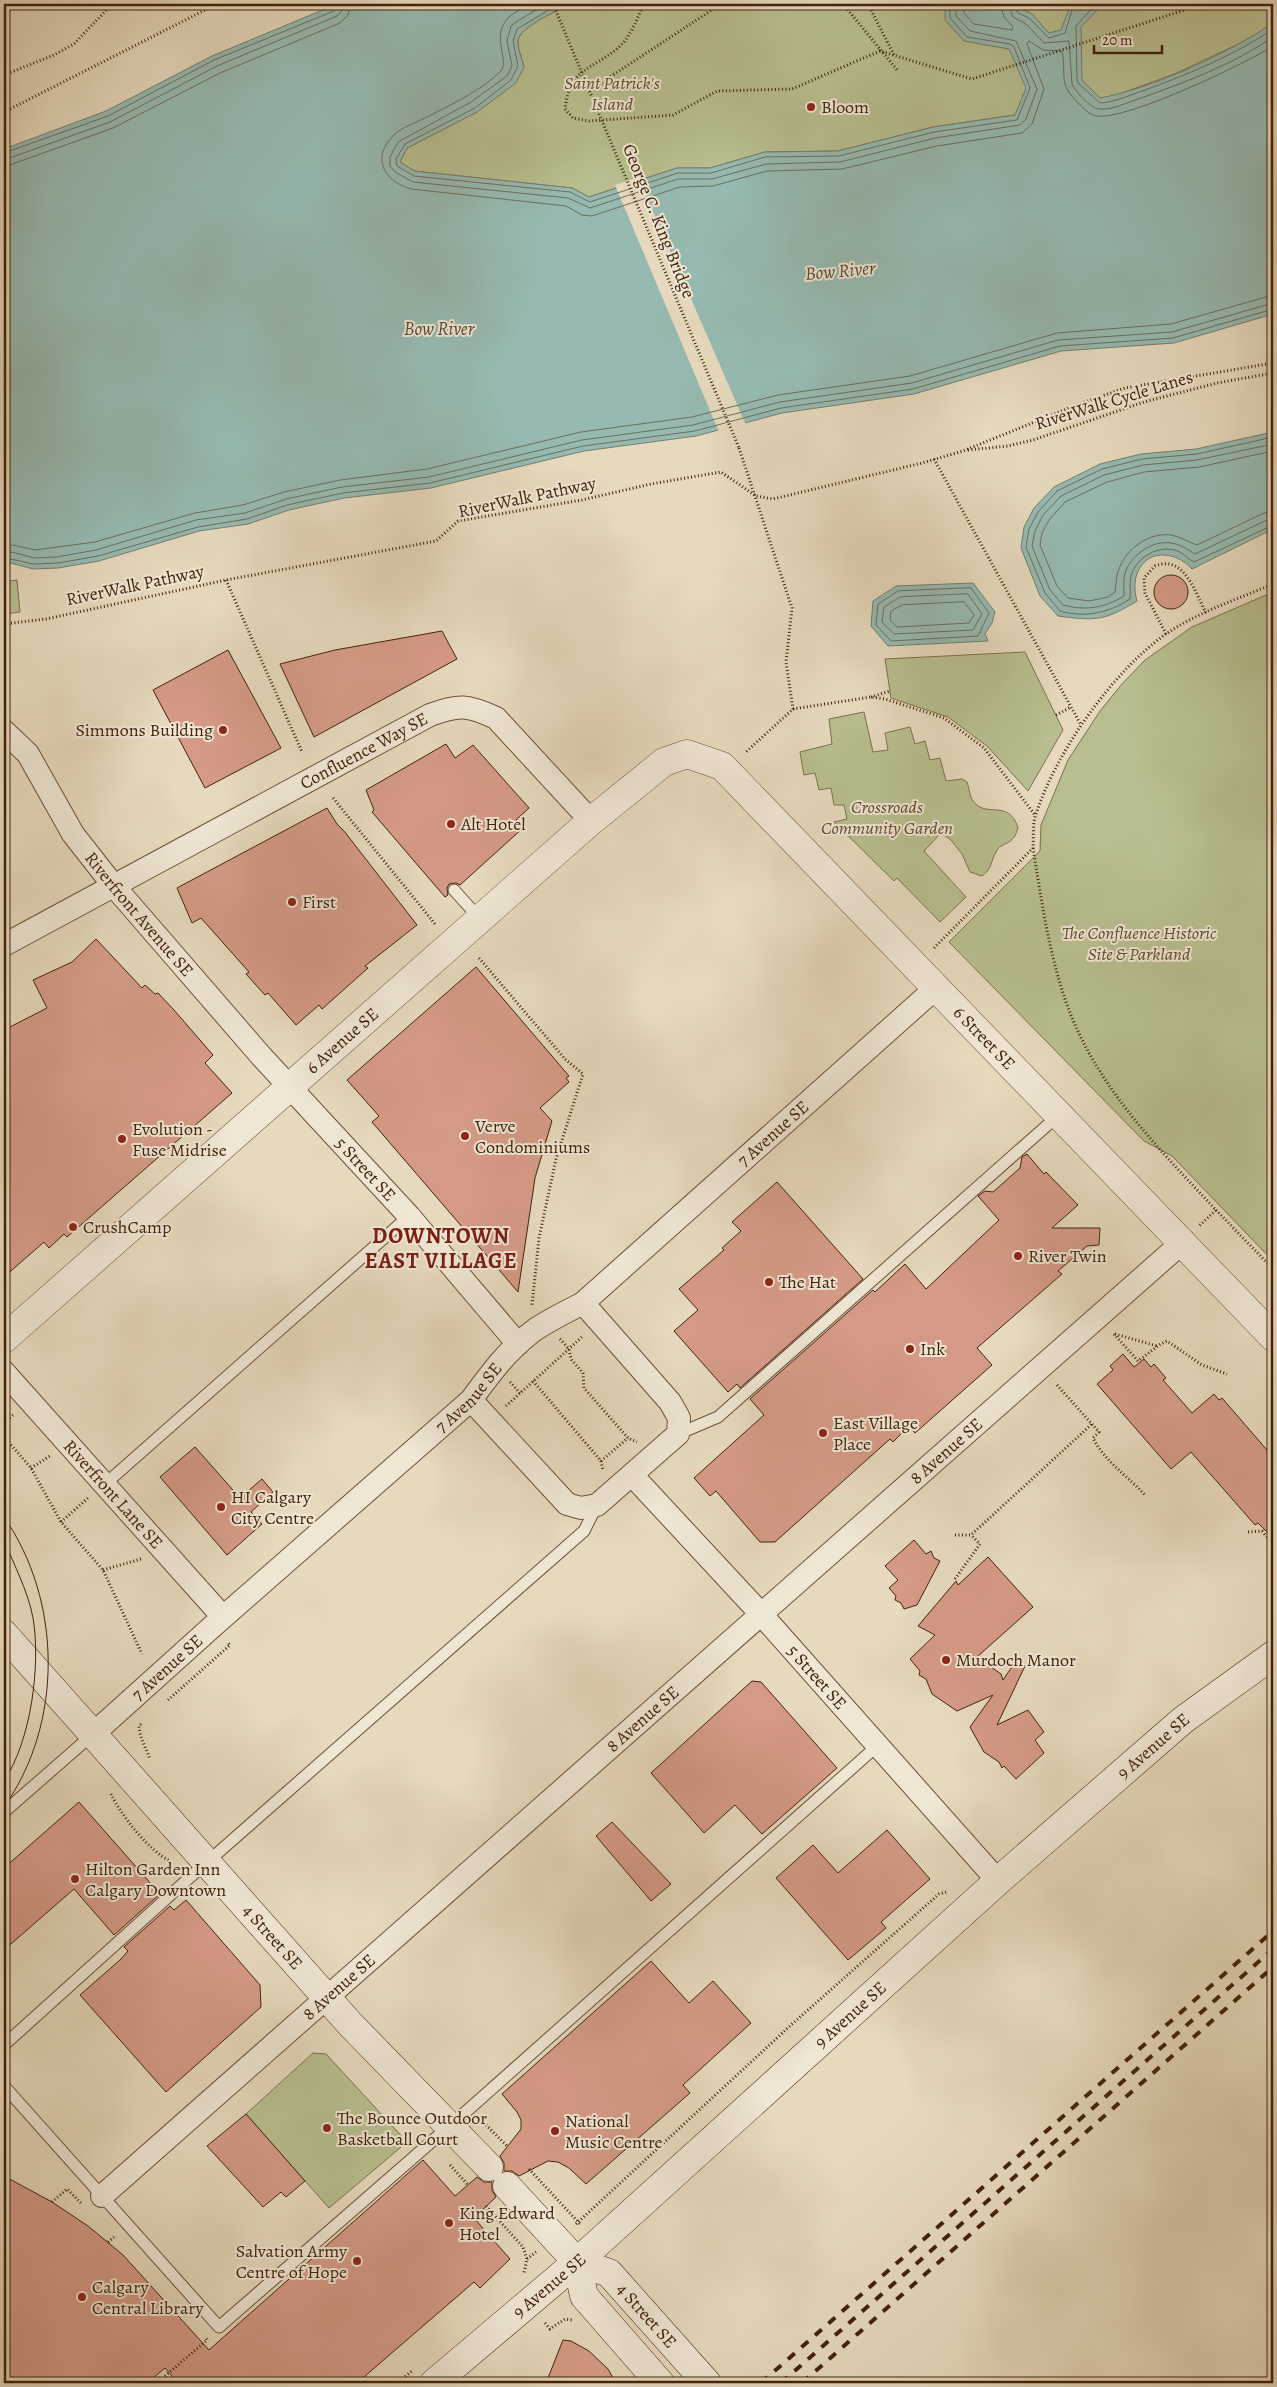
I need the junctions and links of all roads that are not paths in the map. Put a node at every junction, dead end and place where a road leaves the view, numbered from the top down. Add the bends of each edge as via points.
1 (4, 731) edge
2 (687, 754) joint
3 (591, 821) junction
4 (113, 885) junction
5 (454, 890) dead end
6 (480, 919) junction
7 (4, 945) edge
8 (937, 986) junction
9 (290, 1086) junction
10 (1060, 1114) junction
11 (409, 1216) junction
12 (1184, 1242) junction
13 (584, 1303) junction
14 (1273, 1337) edge
15 (4, 1338) edge
16 (518, 1344) junction
17 (4, 1372) edge
18 (471, 1400) junction
19 (678, 1434) junction
20 (632, 1475) junction
21 (96, 1491) junction
22 (597, 1505) junction
23 (761, 1614) junction
24 (223, 1617) junction
25 (4, 1634) edge
26 (1273, 1655) edge
27 (92, 1735) junction
28 (877, 1746) junction
29 (4, 1812) edge
30 (206, 1863) junction
31 (998, 1881) junction
32 (326, 1998) junction
33 (4, 2045) edge
34 (4, 2086) edge
35 (451, 2125) junction
36 (489, 2167) dead end
37 (507, 2186) dead end
38 (94, 2202) junction
39 (577, 2262) junction
40 (434, 2383) edge
41 (660, 2383) edge
42 (707, 2383) edge

1 - 4 street, Riverfront Avenue SE via 28,754 73,834
2 - 3 main road, 6 Avenue SE via 664,762
2 - 8 main road, 6 Street SE via 722,766
3 - 4 street, Confluence Way SE via 496,718 478,710 452,706
3 - 6 main road, 6 Avenue SE
4 - 7 street, Confluence Way SE
4 - 9 street, Riverfront Avenue SE
5 - 6 lane
6 - 9 main road, 6 Avenue SE
8 - 10 main road, 6 Street SE
8 - 13 street, 7 Avenue SE
9 - 11 street, 5 Street SE
9 - 15 main road, 6 Avenue SE
10 - 12 main road, 6 Street SE
10 - 19 lane via 718,1417
11 - 16 street, 5 Street SE
11 - 21 lane
12 - 14 main road, 6 Street SE
12 - 23 street, 8 Avenue SE
13 - 16 street, 7 Avenue SE via 536,1329
13 - 19 street via 670,1402 679,1418
16 - 18 street, 7 Avenue SE
17 - 21 street, Riverfront Lane SE
18 - 22 street via 567,1504 581,1508
18 - 24 street, 7 Avenue SE
19 - 20 street
20 - 22 street
20 - 23 street, 5 Street SE
21 - 24 street, Riverfront Lane SE
22 - 30 lane via 584,1531
23 - 28 street, 5 Street SE
23 - 32 street, 8 Avenue SE
24 - 27 street, 7 Avenue SE
25 - 27 main road, 4 Street SE
26 - 31 main road, 9 Avenue SE via 1183,1720
27 - 29 lane, 7 Avenue SE
27 - 30 main road, 4 Street SE
28 - 31 street, 5 Street SE
28 - 35 lane
30 - 32 main road, 4 Street SE
30 - 33 lane
31 - 39 main road, 9 Avenue SE
32 - 35 main road, 4 Street SE
32 - 38 street, 8 Avenue SE
34 - 38 lane
35 - 36 main road, 4 Street SE
35 - 38 lane via 219,2327
37 - 39 main road, 4 Street SE
39 - 40 main road, 9 Avenue SE
39 - 41 main road, 4 Street SE via 584,2296
39 - 42 main road, 4 Street SE via 609,2273

